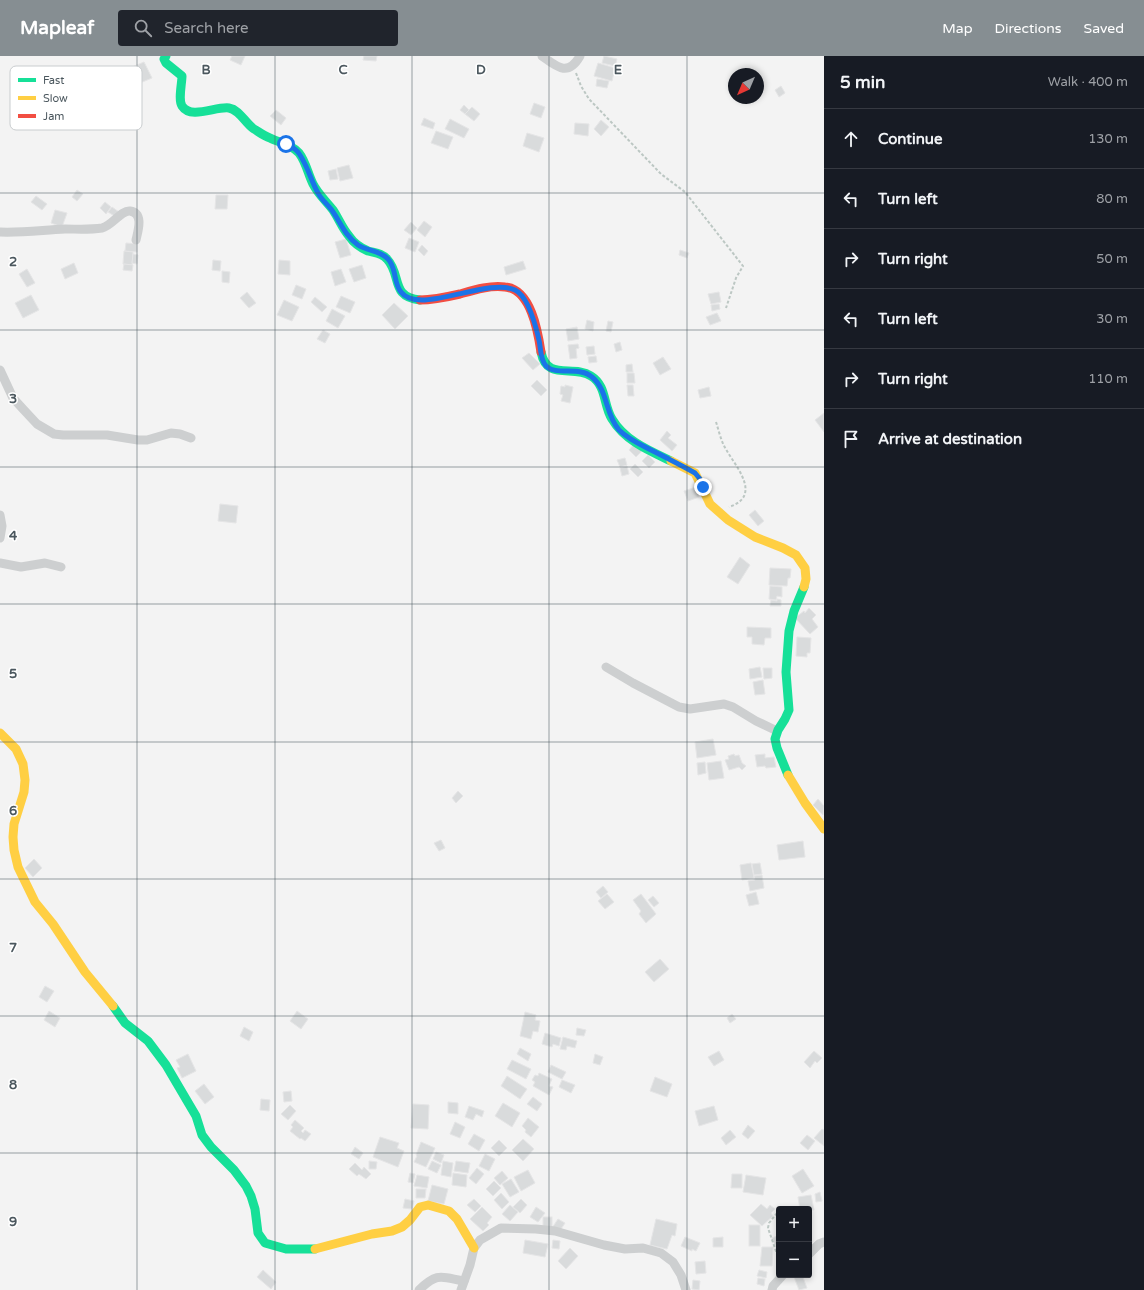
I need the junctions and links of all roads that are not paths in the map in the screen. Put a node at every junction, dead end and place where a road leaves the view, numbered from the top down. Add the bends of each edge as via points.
1 (166, 56) edge
2 (542, 56) edge
3 (580, 56) edge
4 (0, 232) edge
5 (136, 240) dead end
6 (0, 370) edge
7 (191, 438) dead end
8 (0, 515) edge
9 (0, 538) edge
10 (0, 563) edge
11 (61, 567) dead end
12 (606, 667) dead end
13 (777, 731) junction
14 (0, 733) edge
15 (824, 829) edge
16 (824, 1242) edge
17 (474, 1248) junction
18 (812, 1251) edge
19 (780, 1278) edge
20 (464, 1281) junction
21 (419, 1290) edge
22 (461, 1290) edge
23 (686, 1290) edge
24 (772, 1290) edge

1 - 13 street via 166,63 182,76 182,106 188,111 228,107 268,137 296,149 318,194 350,238 367,250 387,258 396,273 401,292 407,297 427,300 494,287 516,290 533,317 542,360 546,366 552,370 570,370 591,376 603,391 610,417 619,430 630,439 695,473 700,479 705,497 725,518 754,536 793,552 801,560 806,570 806,578 791,617 786,675 790,705 788,715
2 - 3 street via 562,69 573,66
4 - 5 street via 95,229 109,225 124,212 129,211 138,218 140,225
6 - 7 street via 13,398 37,424 54,434 107,435 147,440 171,433
8 - 9 street
10 - 11 street via 21,567 45,563
12 - 13 street via 679,707 690,709 724,704
13 - 15 street via 775,745 784,766 800,798
14 - 17 street via 16,749 23,764 24,792 13,836 18,867 26,884 85,972 125,1023 148,1041 166,1065 196,1116 202,1135 246,1186 255,1209 258,1233 265,1243 301,1250 315,1249 392,1231 402,1227 420,1207 428,1205 449,1211 457,1219
16 - 18 street
17 - 20 street
17 - 23 street via 480,1240 501,1228 555,1231 604,1245 625,1249 644,1248 661,1253 673,1262
19 - 24 street
20 - 21 street via 438,1277
20 - 22 street

